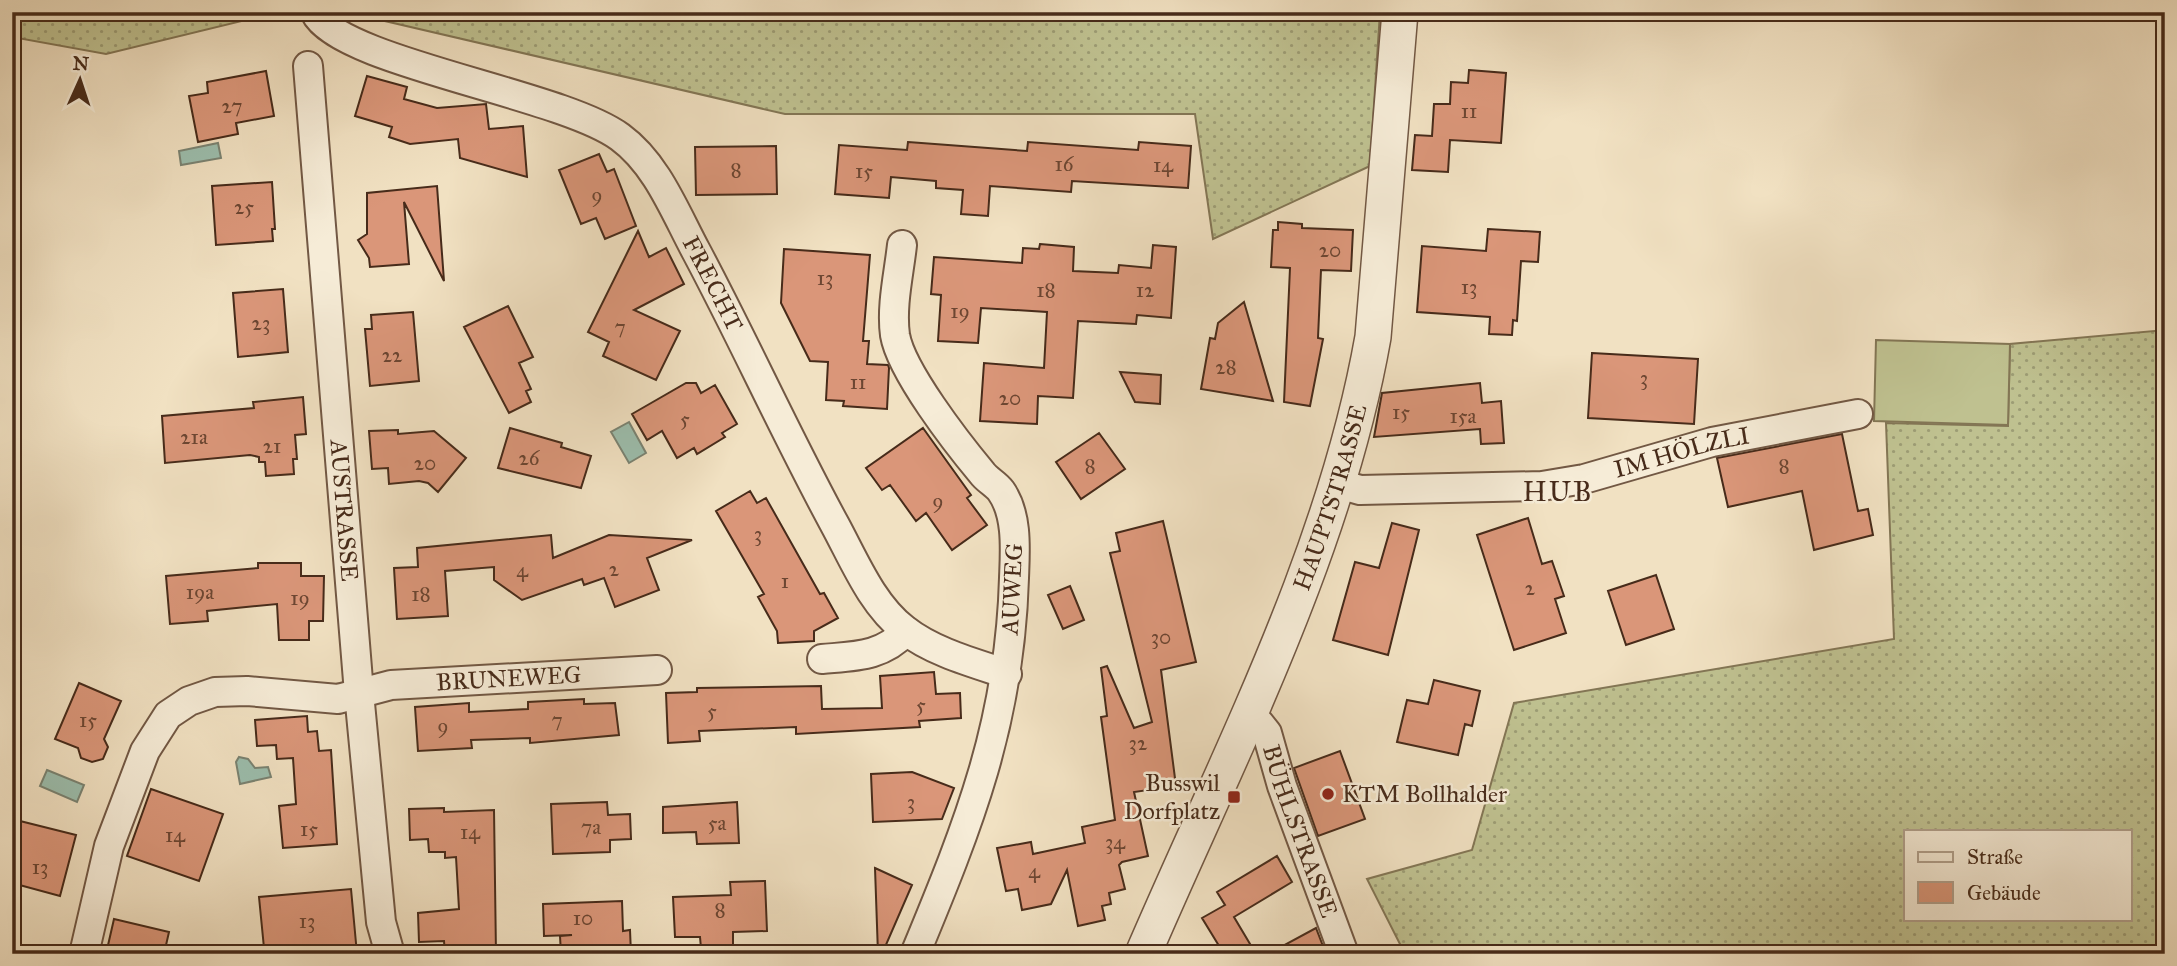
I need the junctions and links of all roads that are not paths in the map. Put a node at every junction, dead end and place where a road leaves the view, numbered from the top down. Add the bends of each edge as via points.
1 (315, 12) edge
2 (1400, 12) edge
3 (308, 66) dead end
4 (902, 245) dead end
5 (1858, 414) dead end
6 (1339, 484) junction
7 (906, 631) junction
8 (822, 659) dead end
9 (657, 670) dead end
10 (1007, 674) junction
11 (359, 693) junction
12 (1246, 716) junction
13 (83, 954) edge
14 (390, 954) edge
15 (915, 954) edge
16 (1143, 954) edge
17 (1344, 954) edge

1 - 7 street, FRECHT via 342,38 383,55 570,112 621,138 638,155 660,183 861,573
2 - 6 street, HAUPTSTRASSE via 1373,337
3 - 11 street, AUSTRASSE
4 - 10 street, AUWEG via 894,324 897,342 930,402 1001,491 1015,533
5 - 6 street, IM HÖLZLI via 1712,442 1584,479 1542,486 1360,490
6 - 12 street, HAUPTSTRASSE
7 - 8 street via 894,644 873,654
7 - 10 street, FRECHT
9 - 11 street, BRUNEWEG via 391,685
10 - 15 street, AUWEG via 980,791
11 - 13 street, BRUNEWEG via 338,699 215,692 168,715 145,751 109,846
11 - 14 street, AUSTRASSE via 381,922
12 - 16 street, HAUPTSTRASSE
12 - 17 street, BÜHLSTRASSE via 1267,733

